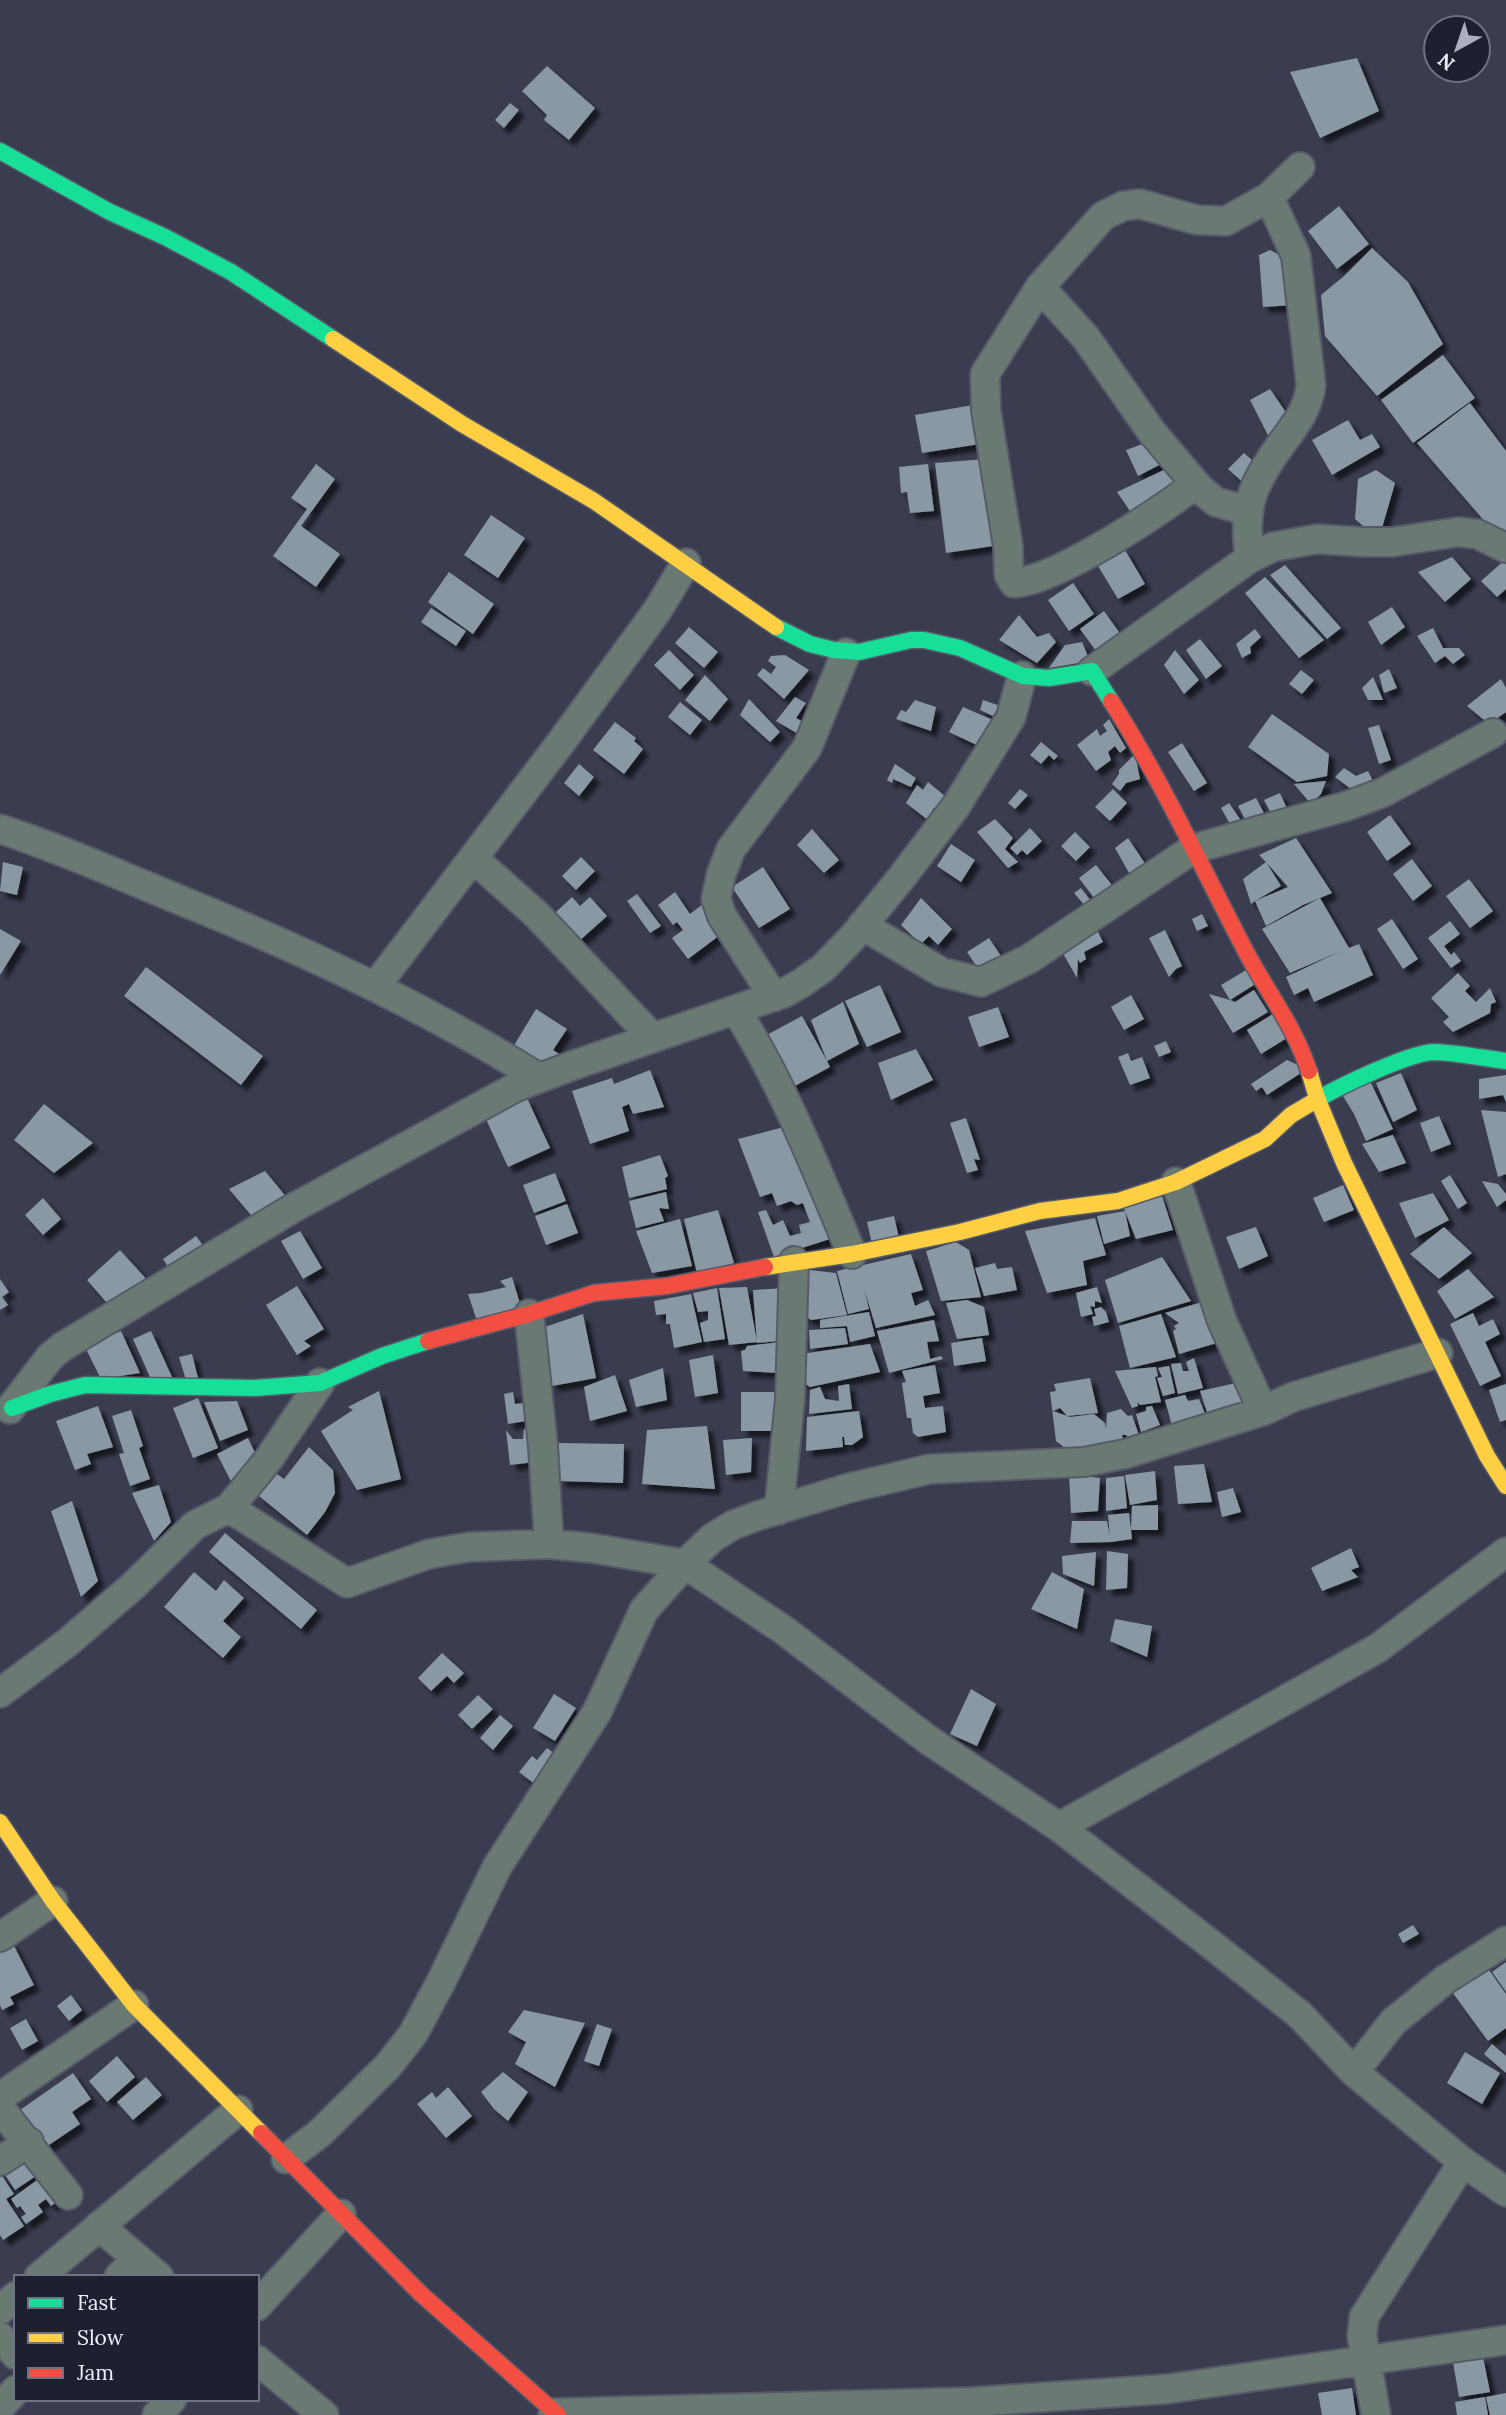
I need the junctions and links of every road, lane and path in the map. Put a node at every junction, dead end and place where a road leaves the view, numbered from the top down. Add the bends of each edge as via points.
1 (0, 151) edge
2 (1300, 167) dead end
3 (1269, 197) junction
4 (1040, 287) junction
5 (1196, 484) junction
6 (1248, 511) junction
7 (1506, 548) edge
8 (1250, 558) junction
9 (686, 563) junction
10 (846, 653) junction
11 (1092, 671) junction
12 (1022, 676) junction
13 (1493, 733) dead end
14 (0, 830) edge
15 (1193, 849) junction
16 (474, 859) junction
17 (862, 925) junction
18 (374, 987) junction
19 (774, 997) junction
20 (736, 1010) junction
21 (653, 1038) junction
22 (1506, 1061) edge
23 (539, 1078) junction
24 (1317, 1098) junction
25 (1177, 1182) junction
26 (852, 1254) junction
27 (794, 1261) junction
28 (529, 1314) junction
29 (1438, 1353) junction
30 (320, 1383) junction
31 (6, 1411) edge
32 (1263, 1411) junction
33 (1506, 1486) edge
34 (229, 1508) junction
35 (779, 1510) junction
36 (549, 1544) junction
37 (1506, 1552) edge
38 (685, 1564) junction
39 (0, 1693) edge
40 (0, 1822) edge
41 (1059, 1828) junction
42 (53, 1901) junction
43 (0, 1937) edge
44 (1506, 1941) edge
45 (134, 2005) junction
46 (1354, 2072) junction
47 (0, 2097) edge
48 (0, 2108) edge
49 (238, 2110) junction
50 (29, 2143) junction
51 (286, 2159) junction
52 (0, 2161) edge
53 (1463, 2162) junction
54 (1506, 2192) edge
55 (68, 2195) dead end
56 (341, 2214) junction
57 (99, 2226) junction
58 (128, 2267) edge
59 (41, 2275) edge
60 (153, 2275) edge
61 (14, 2298) edge
62 (259, 2304) edge
63 (0, 2309) edge
64 (0, 2337) edge
65 (1506, 2340) edge
66 (14, 2353) edge
67 (1366, 2360) junction
68 (259, 2362) edge
69 (14, 2392) edge
70 (170, 2401) edge
71 (0, 2407) edge
72 (979, 2409) edge
73 (832, 2411) edge
74 (555, 2414) edge
75 (157, 2415) edge
76 (324, 2415) edge
77 (1376, 2415) edge

1 - 9 street via 231,272 462,424 594,500
2 - 3 street
3 - 4 street via 1226,221 1197,220 1140,204 1123,206 1103,216
3 - 6 street via 1296,256 1311,385 1302,416 1260,475
4 - 5 street via 1086,338 1151,431
4 - 5 street via 985,374 1011,581 1047,573 1087,553
5 - 6 street via 1216,502
6 - 8 street via 1245,531
7 - 8 street via 1478,534 1458,532 1392,542 1317,539 1283,545
8 - 11 street
9 - 10 street via 776,627 821,649
9 - 16 street via 657,611
10 - 12 street via 921,639 972,653
10 - 19 street via 807,748 731,849 721,875 716,899 722,916
11 - 12 street
11 - 15 street
12 - 17 street via 1011,718 956,806
13 - 15 street via 1372,797
14 - 18 street via 43,843 244,926
15 - 17 street via 1029,959 981,982 941,972
15 - 24 street via 1300,1043
16 - 18 street
16 - 21 street via 536,914
17 - 19 street via 823,968
18 - 23 street via 479,1040
19 - 20 street
20 - 21 street
20 - 26 street via 803,1137
21 - 23 street
22 - 24 street via 1433,1052 1377,1070
23 - 31 street via 295,1207 62,1347
24 - 25 street via 1265,1139
24 - 29 street
25 - 26 street via 1118,1202 1040,1211
25 - 32 street via 1222,1321
26 - 27 street
27 - 28 street via 667,1286 594,1293
27 - 35 street via 790,1399
28 - 30 street via 432,1339
28 - 36 street
29 - 32 street via 1293,1397
29 - 33 street
30 - 31 street via 255,1388 85,1385
30 - 34 street via 268,1461
32 - 35 street via 1125,1454 1084,1462 930,1469
34 - 36 street via 347,1583 429,1554
34 - 39 street via 195,1525 67,1643
35 - 38 street via 733,1525
36 - 38 street
37 - 41 street via 1378,1648
38 - 41 street via 785,1631 926,1739
38 - 51 street via 644,1610 597,1712 497,1867 413,2034 388,2066 320,2133
40 - 42 street
41 - 46 street via 1300,2015
42 - 43 street
42 - 45 street
44 - 46 street via 1446,1979 1393,2022
45 - 47 street
45 - 49 street
46 - 53 street
48 - 50 street
49 - 51 street
49 - 57 street
50 - 52 street
50 - 55 street
51 - 56 street
53 - 54 street
53 - 67 street via 1364,2317
56 - 62 street
56 - 74 street via 421,2294
57 - 58 street
57 - 59 street
58 - 60 street
61 - 63 street
64 - 66 street
65 - 67 street
67 - 72 street via 1167,2389
67 - 77 street
68 - 76 street
69 - 71 street
70 - 75 street
72 - 73 street
73 - 74 street

